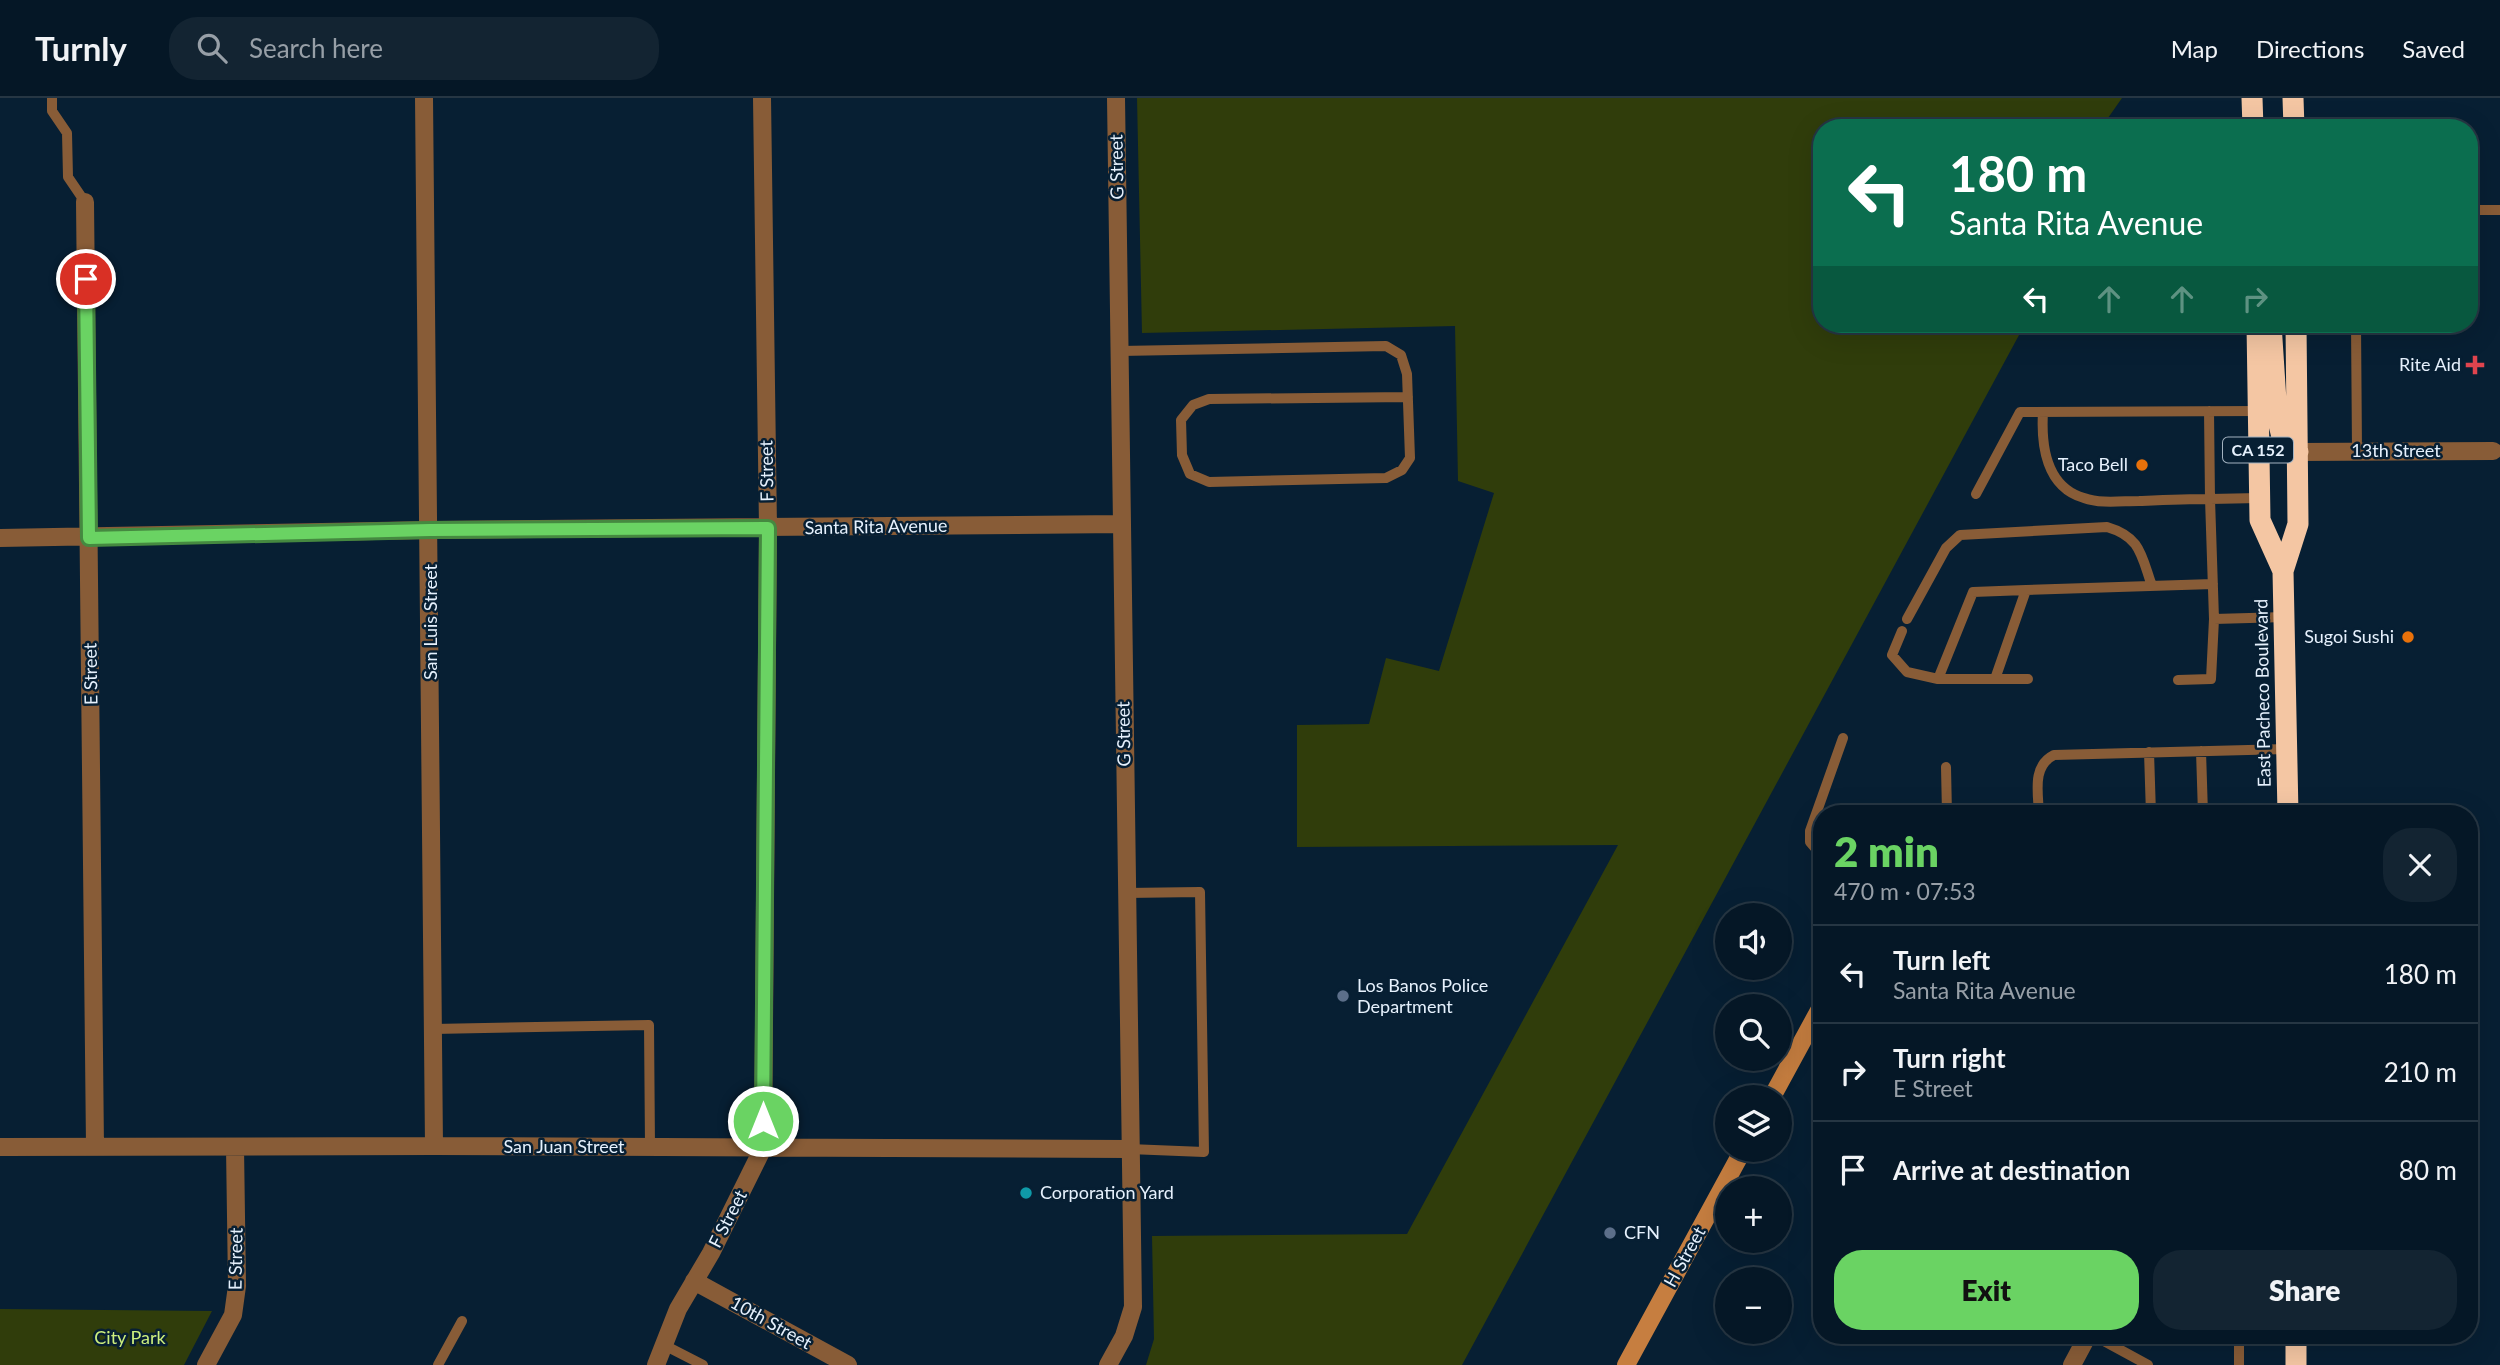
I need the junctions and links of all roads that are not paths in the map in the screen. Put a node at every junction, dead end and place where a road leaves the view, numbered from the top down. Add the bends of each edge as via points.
1 (52, 98) edge
2 (424, 98) edge
3 (762, 98) edge
4 (1116, 98) edge
5 (2252, 98) edge
6 (2293, 98) edge
7 (2253, 119) edge
8 (2294, 119) edge
9 (85, 202) joint
10 (2478, 210) edge
11 (2500, 210) edge
12 (2257, 333) edge
13 (2272, 333) edge
14 (2296, 333) edge
15 (2356, 333) edge
16 (1120, 351) junction
17 (1408, 397) junction
18 (2209, 411) junction
19 (2258, 411) junction
20 (2043, 412) junction
21 (2497, 448) edge
22 (2357, 451) junction
23 (2298, 452) junction
24 (1976, 494) dead end
25 (2259, 498) junction
26 (2210, 499) junction
27 (1122, 524) junction
28 (768, 528) junction
29 (430, 530) junction
30 (0, 538) edge
31 (89, 538) junction
32 (2283, 571) junction
33 (2213, 584) junction
34 (2152, 586) junction
35 (2026, 590) junction
36 (2285, 617) junction
37 (1907, 619) dead end
38 (2214, 619) junction
39 (1902, 631) dead end
40 (1938, 679) junction
41 (1995, 679) junction
42 (2028, 679) dead end
43 (2178, 680) dead end
44 (1843, 738) dead end
45 (2287, 749) junction
46 (2201, 751) junction
47 (2149, 752) junction
48 (1946, 767) dead end
49 (1819, 805) edge
50 (1947, 805) edge
51 (2039, 805) edge
52 (2151, 805) edge
53 (2203, 805) edge
54 (2288, 805) edge
55 (1813, 823) edge
56 (1813, 846) edge
57 (1126, 893) junction
58 (1813, 1022) edge
59 (433, 1029) junction
60 (1779, 1085) edge
61 (434, 1146) junction
62 (0, 1147) edge
63 (95, 1147) junction
64 (235, 1147) junction
65 (650, 1147) junction
66 (763, 1148) junction
67 (1129, 1149) junction
68 (1736, 1162) edge
69 (694, 1281) junction
70 (462, 1321) dead end
71 (2085, 1344) edge
72 (2107, 1344) edge
73 (2239, 1344) edge
74 (2295, 1344) edge
75 (664, 1345) junction
76 (206, 1365) edge
77 (438, 1365) edge
78 (656, 1365) edge
79 (703, 1365) edge
80 (848, 1365) edge
81 (1108, 1365) edge
82 (1626, 1365) edge
83 (2072, 1365) edge
84 (2148, 1365) edge
85 (2239, 1365) edge
86 (2296, 1365) edge

1 - 9 lane via 52,111 66,133 68,177
2 - 29 street, San Luis Street
3 - 28 street, F Street
4 - 16 street, G Street
5 - 7 highway
6 - 8 highway
9 - 31 street, E Street
10 - 11 lane
12 - 19 highway, East Pacheco Boulevard / CA 152
13 - 23 highway via 2277,416 2282,437
14 - 23 highway, East Pacheco Boulevard / CA 152
15 - 22 lane
16 - 17 lane via 1386,346 1401,355
16 - 27 street, G Street
17 - 17 lane via 1410,458 1402,470 1387,478 1209,482 1190,474 1182,455 1181,420 1193,405 1209,399
18 - 19 lane
18 - 20 lane
18 - 26 lane
19 - 25 highway, East Pacheco Boulevard / CA 152
20 - 24 lane via 2020,412
20 - 26 lane via 2043,449 2049,467 2063,486 2082,498 2102,502
21 - 22 street, 13th Street
22 - 23 street, 13th Street
23 - 32 highway, East Pacheco Boulevard / CA 152 via 2298,524
25 - 26 lane
25 - 32 highway, East Pacheco Boulevard / CA 152 via 2260,520
26 - 33 lane
27 - 28 street, Santa Rita Avenue
27 - 57 street, G Street
28 - 29 street, Santa Rita Avenue
28 - 66 street, F Street
29 - 31 street, Santa Rita Avenue
29 - 59 street, San Luis Street
30 - 31 street, Santa Rita Avenue
31 - 63 street, E Street
32 - 36 highway, East Pacheco Boulevard / CA 152
33 - 34 lane
33 - 38 lane
34 - 35 lane
34 - 37 lane via 2140,552 2126,533 2107,527 1960,535 1947,548
35 - 40 lane via 1973,592
35 - 41 lane
36 - 38 lane
36 - 45 highway, East Pacheco Boulevard / CA 152
38 - 43 lane via 2211,679
39 - 40 lane via 1892,655 1907,672
40 - 41 lane
41 - 42 lane
44 - 49 lane
45 - 46 lane
45 - 54 highway, East Pacheco Boulevard / CA 152
46 - 47 lane
46 - 53 lane
47 - 51 lane via 2054,755 2038,772
47 - 52 lane
48 - 50 lane
55 - 56 lane
57 - 67 street, G Street
57 - 67 lane via 1200,892 1204,1152
58 - 60 street
59 - 61 street, San Luis Street
59 - 65 lane via 649,1025
61 - 64 street, San Juan Street
61 - 65 street, San Juan Street
62 - 63 street, San Juan Street
63 - 64 street, San Juan Street
64 - 76 street, E Street via 237,1286 233,1315
65 - 66 street, San Juan Street
66 - 67 street, San Juan Street
66 - 69 street, F Street
67 - 81 street, G Street via 1133,1307
68 - 82 street, H Street
69 - 75 street, F Street
69 - 80 street, 10th Street
70 - 77 lane
71 - 83 street
72 - 84 lane
73 - 85 lane
74 - 86 highway
75 - 78 street, F Street
75 - 79 lane

